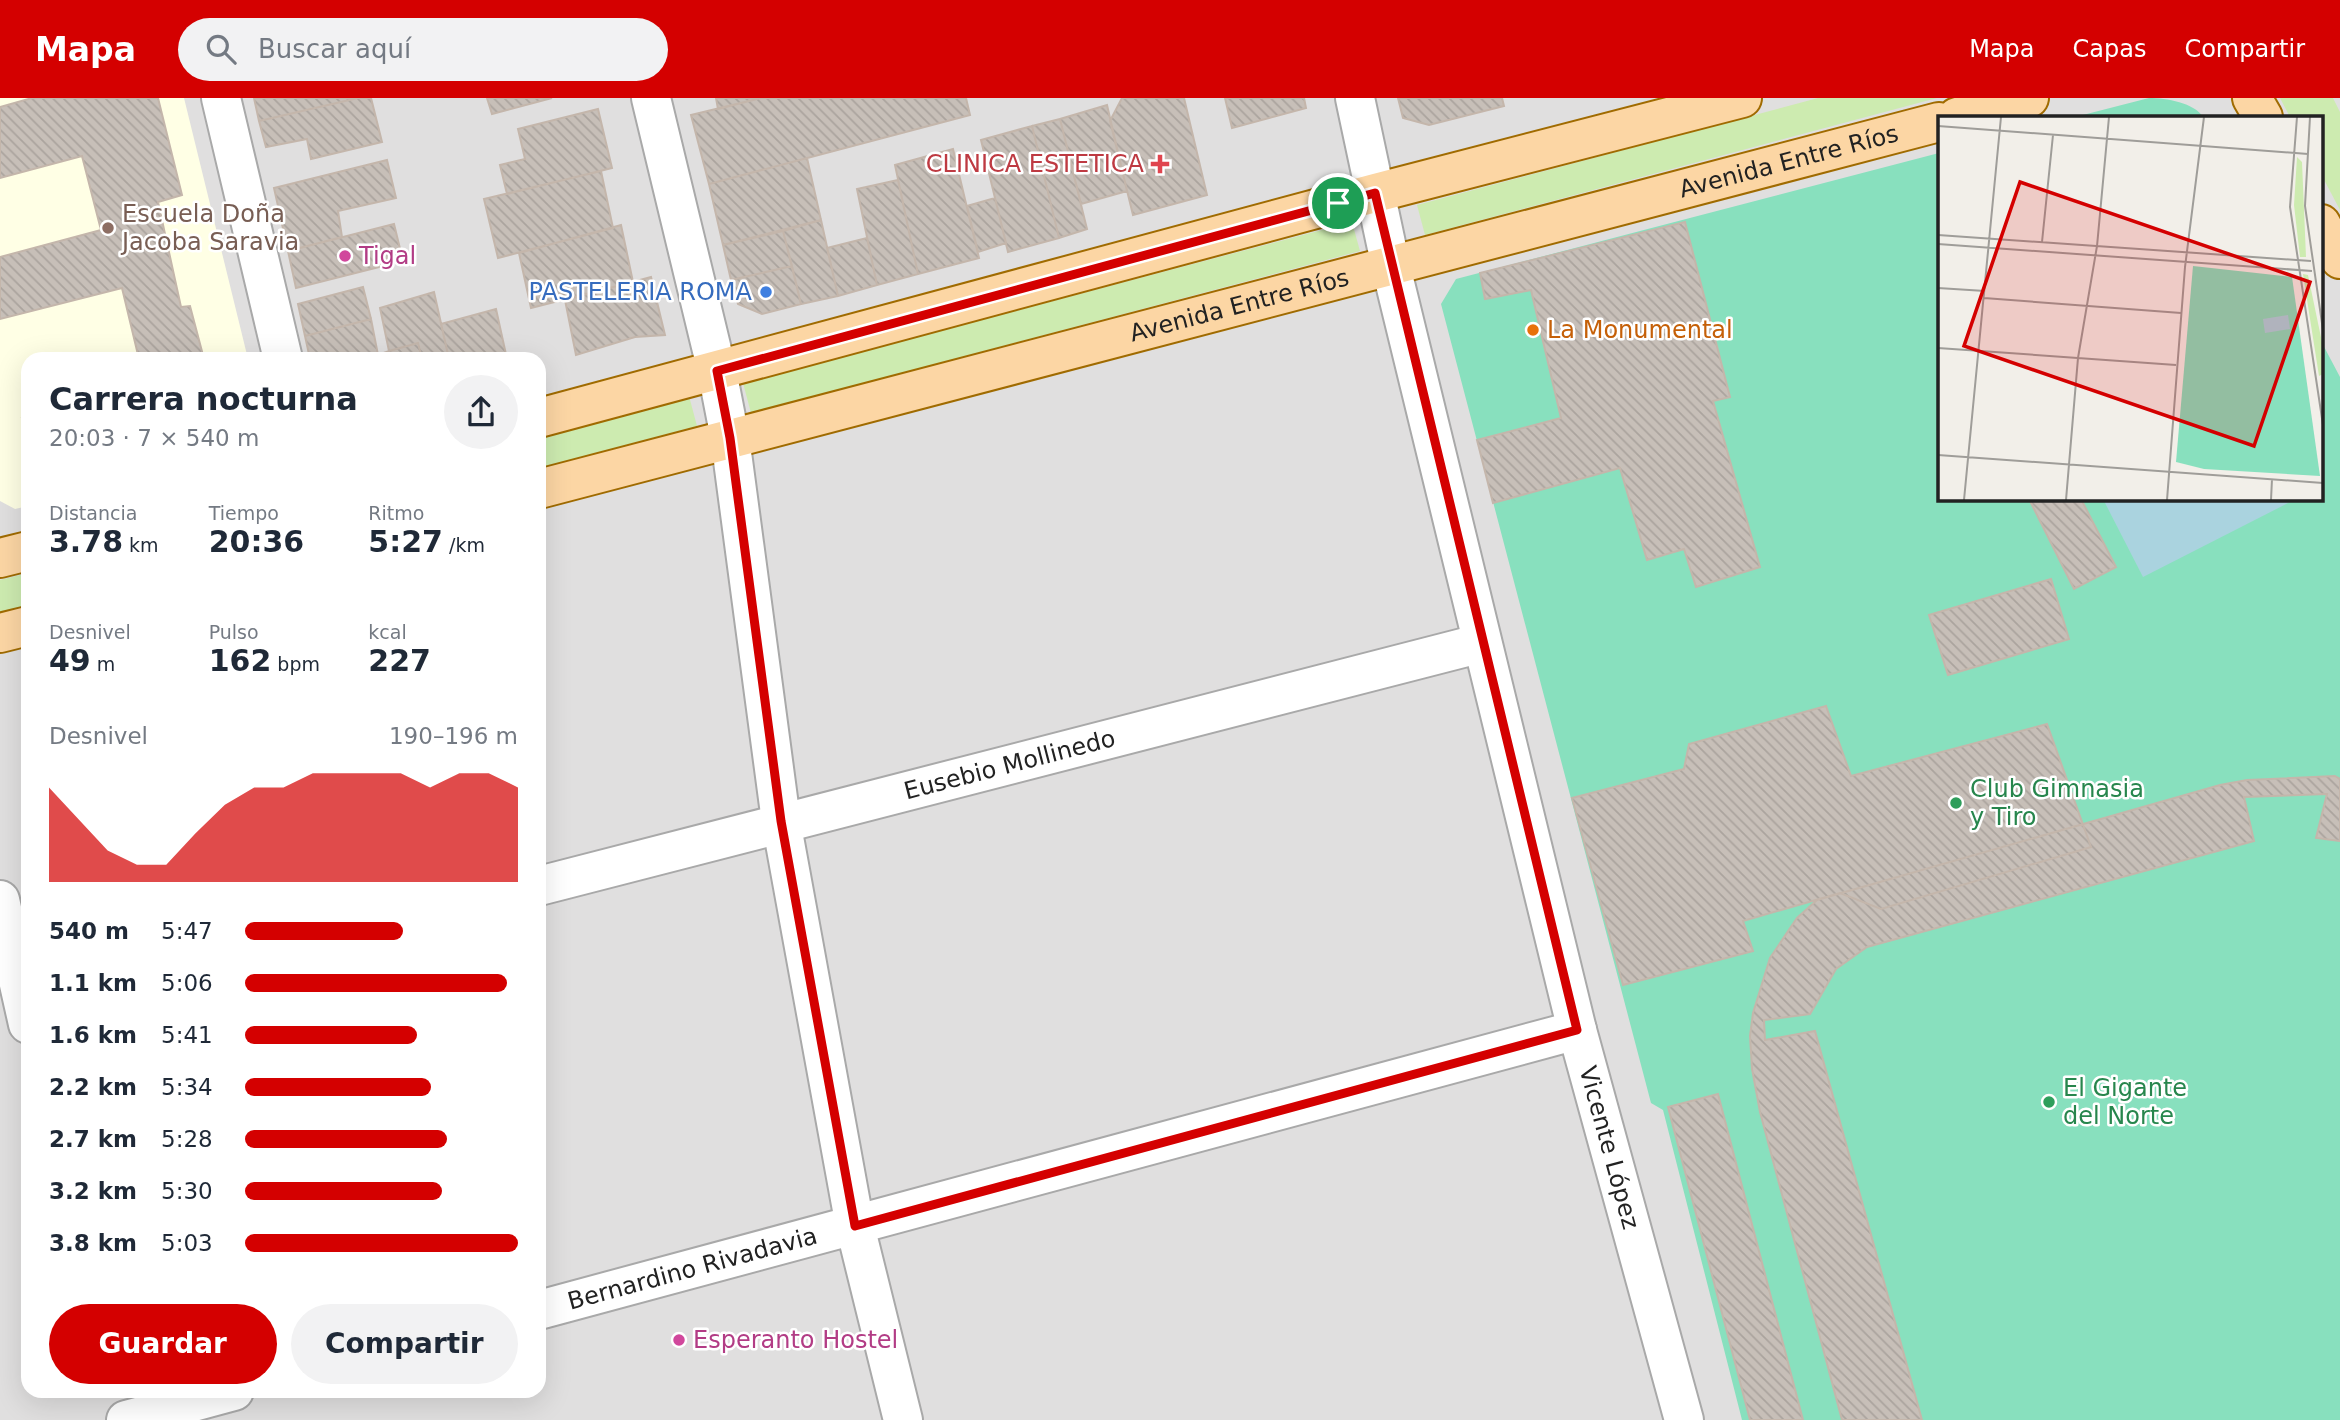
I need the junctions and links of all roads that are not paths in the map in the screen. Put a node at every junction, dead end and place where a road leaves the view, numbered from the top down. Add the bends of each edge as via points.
1 (221, 98) edge
2 (651, 98) edge
3 (1355, 98) edge
4 (1742, 98) edge
5 (2029, 98) edge
6 (2252, 98) edge
7 (1961, 116) edge
8 (2262, 116) edge
9 (1938, 122) edge
10 (1375, 193) junction
11 (2322, 226) edge
12 (2340, 259) edge
13 (1391, 267) junction
14 (281, 352) edge
15 (717, 371) junction
16 (546, 416) edge
17 (730, 438) junction
18 (546, 487) edge
19 (21, 553) edge
20 (0, 558) edge
21 (21, 628) edge
22 (0, 633) edge
23 (1482, 643) junction
24 (781, 821) junction
25 (546, 884) edge
26 (0, 900) edge
27 (8, 977) edge
28 (21, 1007) edge
29 (1577, 1030) junction
30 (855, 1226) junction
31 (546, 1308) edge
32 (116, 1398) edge
33 (207, 1398) edge
34 (123, 1420) edge
35 (903, 1420) edge
36 (1684, 1420) edge

1 - 14 street
2 - 15 street
3 - 10 street, Vicente López
4 - 10 main road
5 - 7 main road
6 - 8 main road
9 - 13 main road, Avenida Entre Ríos
10 - 13 street, Vicente López
10 - 15 main road
11 - 12 main road
13 - 17 main road, Avenida Entre Ríos
13 - 23 street, Vicente López
15 - 16 main road
15 - 17 street
17 - 18 main road, Avenida Entre Ríos
17 - 24 street
19 - 20 main road
21 - 22 main road
23 - 24 street, Eusebio Mollinedo
23 - 29 street, Vicente López
24 - 25 street, Eusebio Mollinedo
24 - 30 street
26 - 27 street
27 - 28 street
29 - 30 street, Bernardino Rivadavia
29 - 36 street, Vicente López
30 - 31 street, Bernardino Rivadavia
30 - 35 street
32 - 34 street
33 - 34 street

